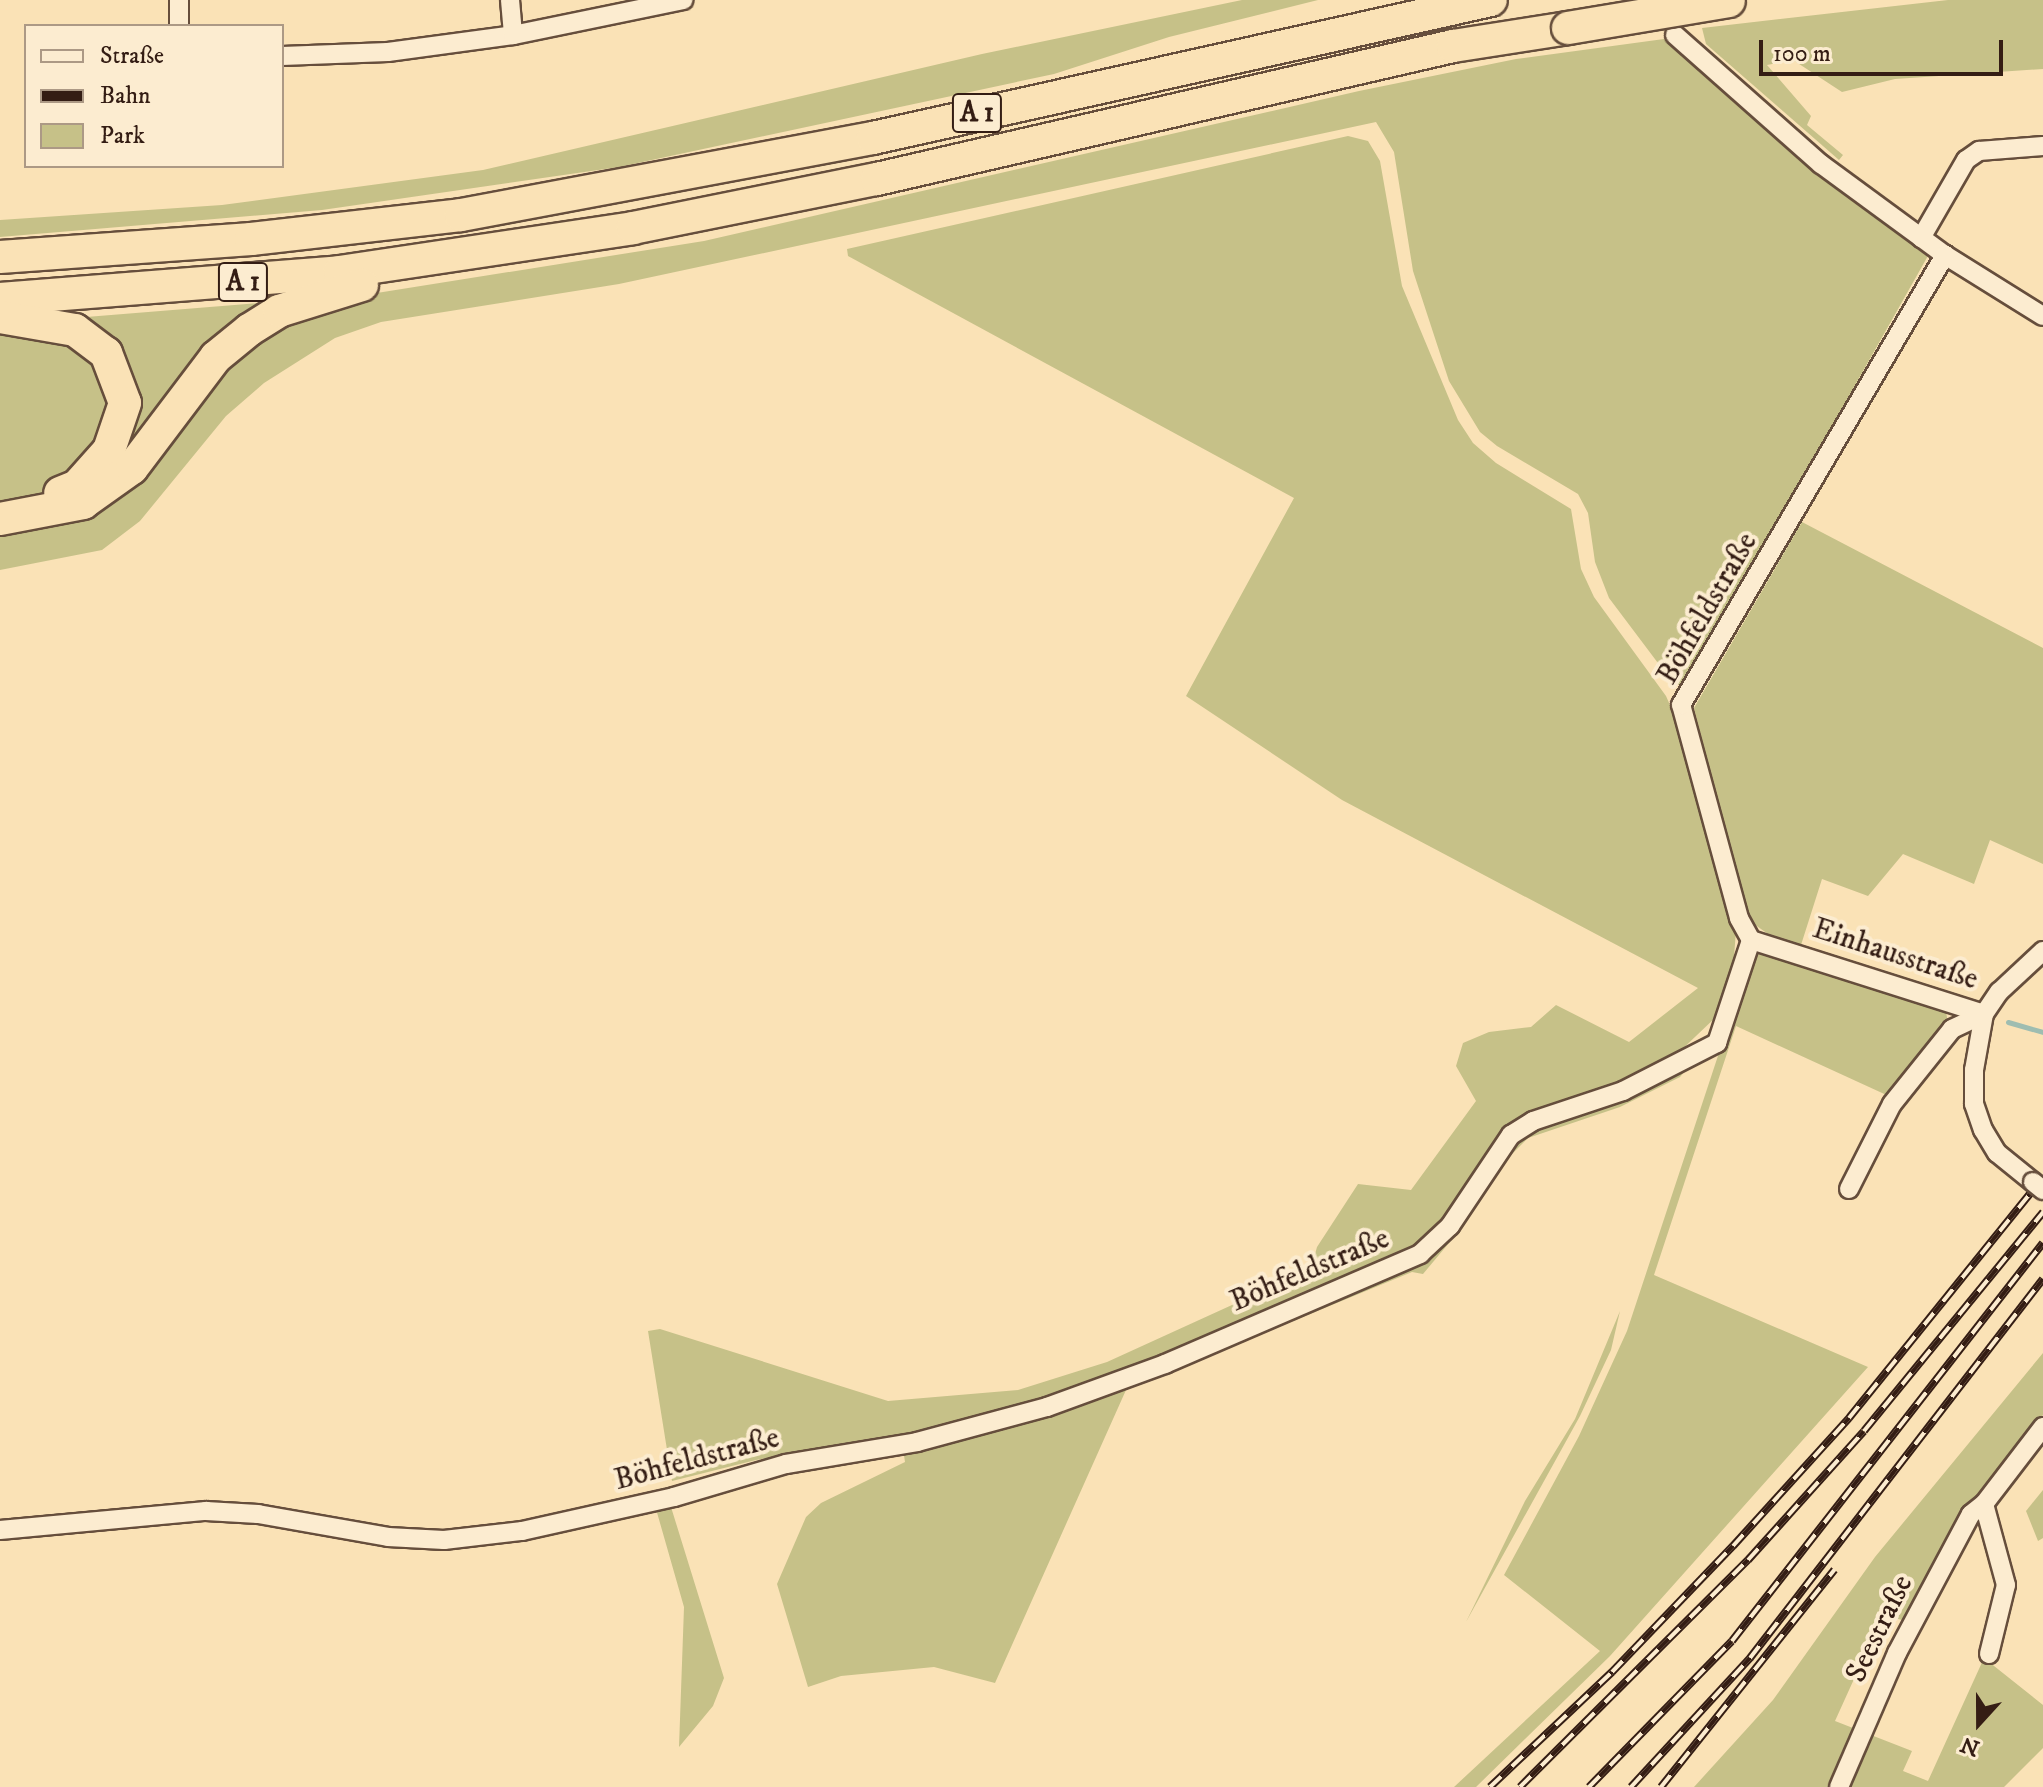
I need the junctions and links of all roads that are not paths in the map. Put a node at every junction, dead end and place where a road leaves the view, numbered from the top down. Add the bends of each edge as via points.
1 (179, 0) edge
2 (510, 0) edge
3 (683, 0) edge
4 (1491, 0) edge
5 (1735, 0) edge
6 (1729, 1) edge
7 (179, 24) edge
8 (513, 35) junction
9 (1675, 35) dead end
10 (284, 56) edge
11 (2043, 146) edge
12 (1921, 238) junction
13 (485, 252) junction
14 (1945, 255) junction
15 (0, 257) edge
16 (0, 299) edge
17 (2043, 316) edge
18 (0, 317) edge
19 (0, 508) edge
20 (0, 519) edge
21 (1751, 940) junction
22 (2043, 951) edge
23 (1984, 1014) junction
24 (2038, 1186) edge
25 (1849, 1189) dead end
26 (2043, 1427) edge
27 (1984, 1504) junction
28 (0, 1530) edge
29 (1989, 1654) dead end
30 (1839, 1787) edge

1 - 7 street
2 - 8 street
3 - 8 street
4 - 15 highway, A 1 via 873,138 476,213 251,239
5 - 6 highway, A 1
6 - 13 highway, A 1, bridge via 1453,46 768,202
8 - 10 street via 388,52
9 - 12 street via 1821,164
11 - 12 street via 1979,151 1966,160
12 - 14 street
13 - 16 highway, A 1 via 168,289
13 - 20 highway via 279,311 216,357 132,468 83,503
14 - 17 street
14 - 21 street, Böhfeldstraße via 1681,705 1739,918
18 - 19 highway via 75,330 106,353 125,403 109,450 77,486 36,504
21 - 23 street, Einhausstraße
21 - 28 street, Böhfeldstraße via 1717,1043 1623,1091 1555,1112 1511,1135 1450,1226 1420,1254 1165,1364 1047,1407 917,1442 772,1467 607,1513 479,1538 388,1537 258,1514 206,1511
22 - 23 street, Einhausstraße
23 - 24 street via 1974,1104 1997,1153
23 - 25 street via 1952,1029 1892,1104
26 - 27 street, Seestraße
27 - 29 street via 2006,1585
27 - 30 street, Seestraße via 1971,1514 1897,1653

